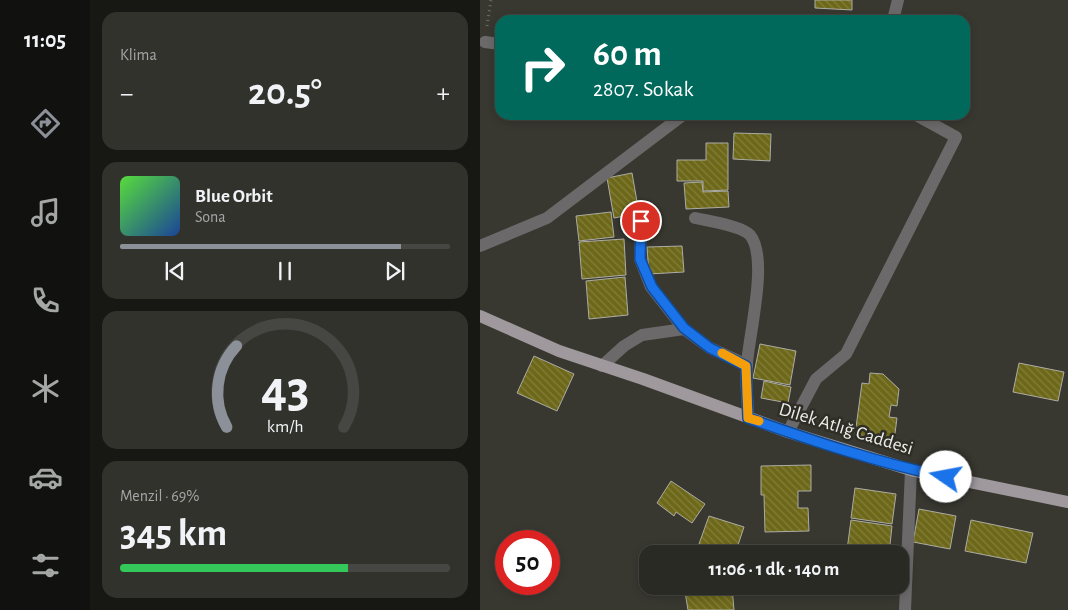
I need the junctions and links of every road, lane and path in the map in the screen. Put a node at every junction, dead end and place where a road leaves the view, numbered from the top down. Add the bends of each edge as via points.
1 (490, 0) edge
2 (898, 0) edge
3 (894, 15) edge
4 (485, 42) joint
5 (495, 43) edge
6 (676, 120) edge
7 (925, 120) edge
8 (695, 218) dead end
9 (641, 221) dead end
10 (480, 246) edge
11 (480, 316) edge
12 (684, 328) junction
13 (602, 366) junction
14 (746, 366) junction
15 (748, 418) junction
16 (788, 432) junction
17 (911, 470) junction
18 (1068, 502) edge
19 (905, 610) edge

1 - 4 path
2 - 3 street
4 - 5 street
6 - 10 street via 548,218
7 - 16 street via 956,137 846,354 816,380
8 - 14 street via 736,228 750,235 757,249 760,266
9 - 12 street via 640,259 652,287
11 - 13 main road, Dilek Atlığ Caddesi
12 - 13 street via 642,335
12 - 14 street via 710,348
13 - 15 main road, Dilek Atlığ Caddesi
14 - 15 street
15 - 16 main road, Dilek Atlığ Caddesi
16 - 17 main road, Dilek Atlığ Caddesi
17 - 18 main road, Dilek Atlığ Caddesi
17 - 19 street

